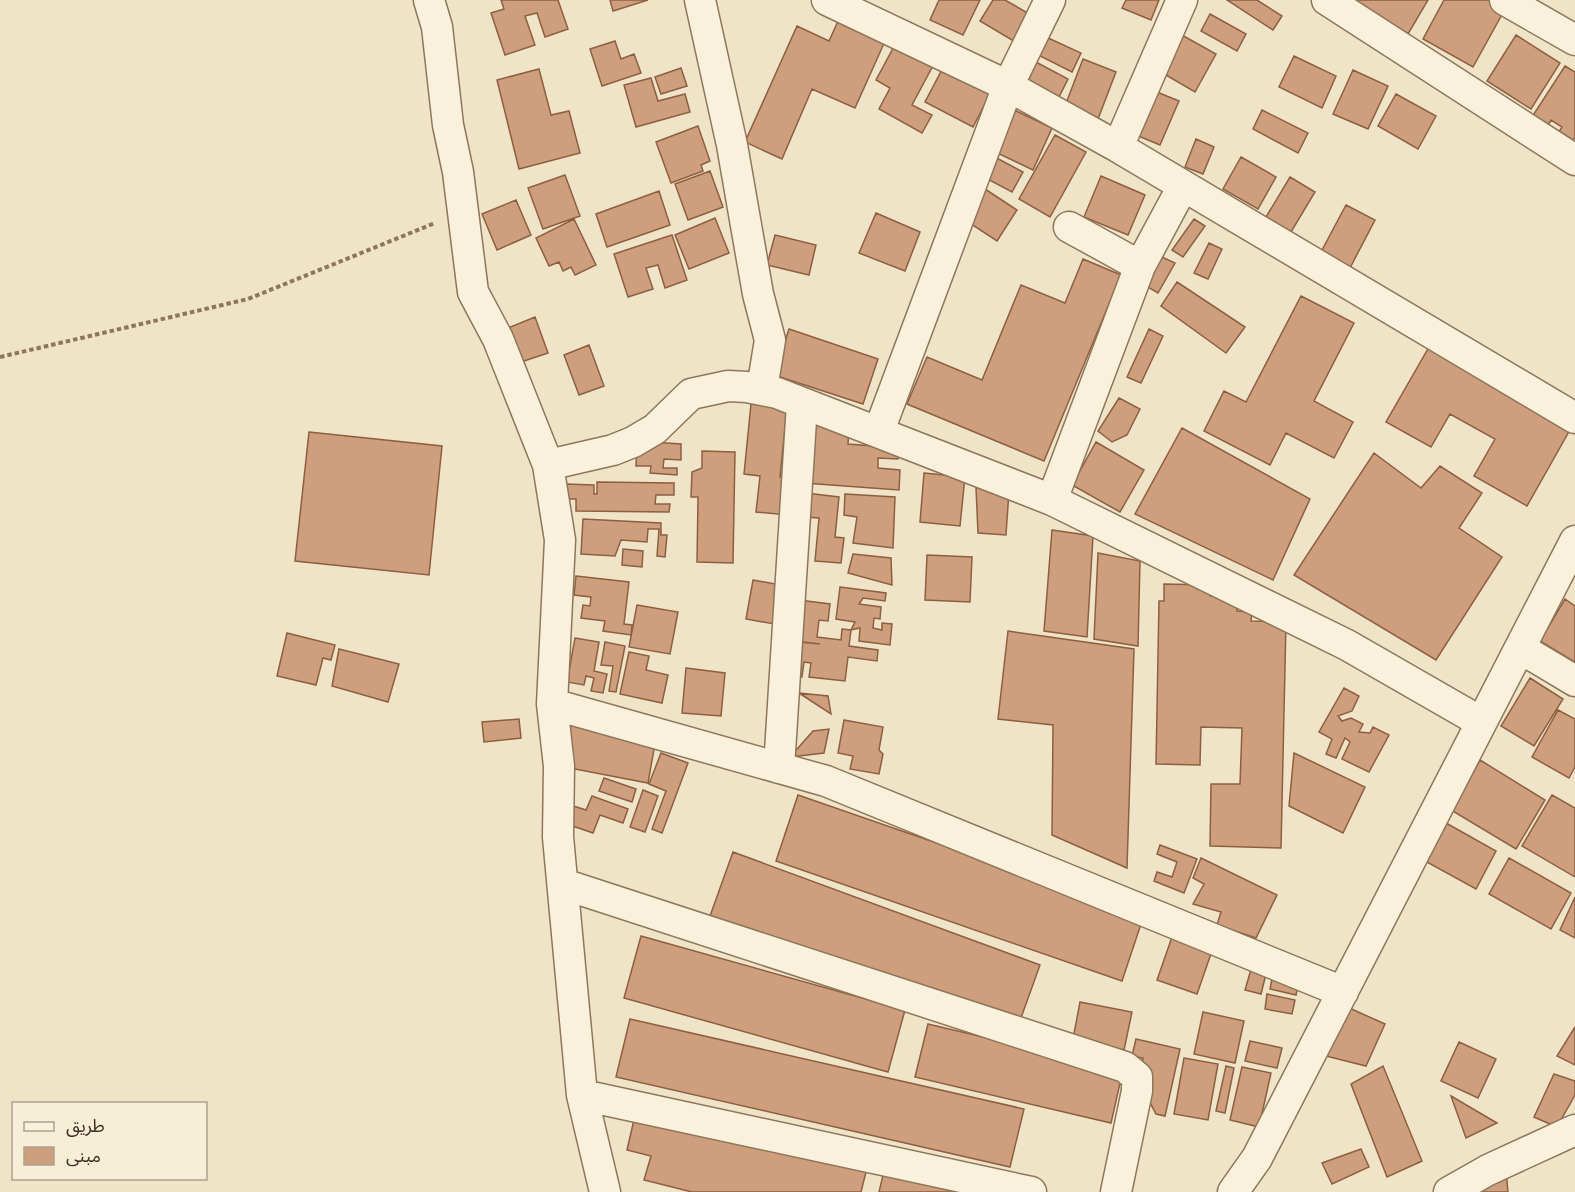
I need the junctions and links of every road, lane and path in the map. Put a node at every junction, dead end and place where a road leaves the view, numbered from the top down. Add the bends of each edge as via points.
1 (429, 0) edge
2 (700, 0) edge
3 (827, 0) edge
4 (1050, 0) edge
5 (1182, 0) edge
6 (1327, 0) edge
7 (1505, 0) edge
8 (1574, 36) edge
9 (1008, 86) junction
10 (1118, 147) junction
11 (1575, 160) edge
12 (1182, 186) junction
13 (463, 210) junction
14 (1069, 226) dead end
15 (1140, 266) junction
16 (0, 357) edge
17 (762, 389) junction
18 (802, 404) junction
19 (1575, 418) edge
20 (879, 431) junction
21 (548, 465) junction
22 (1052, 500) junction
23 (1575, 542) edge
24 (1520, 648) junction
25 (1575, 681) edge
26 (552, 704) junction
27 (1481, 722) junction
28 (779, 768) junction
29 (563, 884) junction
30 (1342, 992) junction
31 (582, 1095) junction
32 (1575, 1130) edge
33 (605, 1192) edge
34 (1031, 1192) edge
35 (1116, 1192) edge
36 (1233, 1192) edge
37 (1449, 1192) edge

1 - 13 street via 437,27
2 - 17 street via 770,340
3 - 9 street
4 - 9 street
5 - 10 street
6 - 11 street
7 - 8 street
9 - 10 street
9 - 20 street
10 - 12 street
12 - 15 street
12 - 19 street
13 - 16 path via 396,241 248,299
13 - 21 street via 473,292 498,339
14 - 15 street
15 - 22 street
17 - 18 street
17 - 21 street via 728,386 691,394 668,418 633,442
18 - 20 street
18 - 28 street
20 - 22 street
21 - 26 street via 560,540
22 - 27 street via 1347,645
23 - 24 street
24 - 25 street
24 - 27 street
26 - 28 street
26 - 29 street via 559,766 558,837
27 - 30 street
28 - 30 street via 826,781
29 - 31 street
29 - 35 street via 1125,1067 1137,1077 1137,1091
30 - 36 street via 1257,1158
31 - 33 street
31 - 34 street
32 - 37 street

